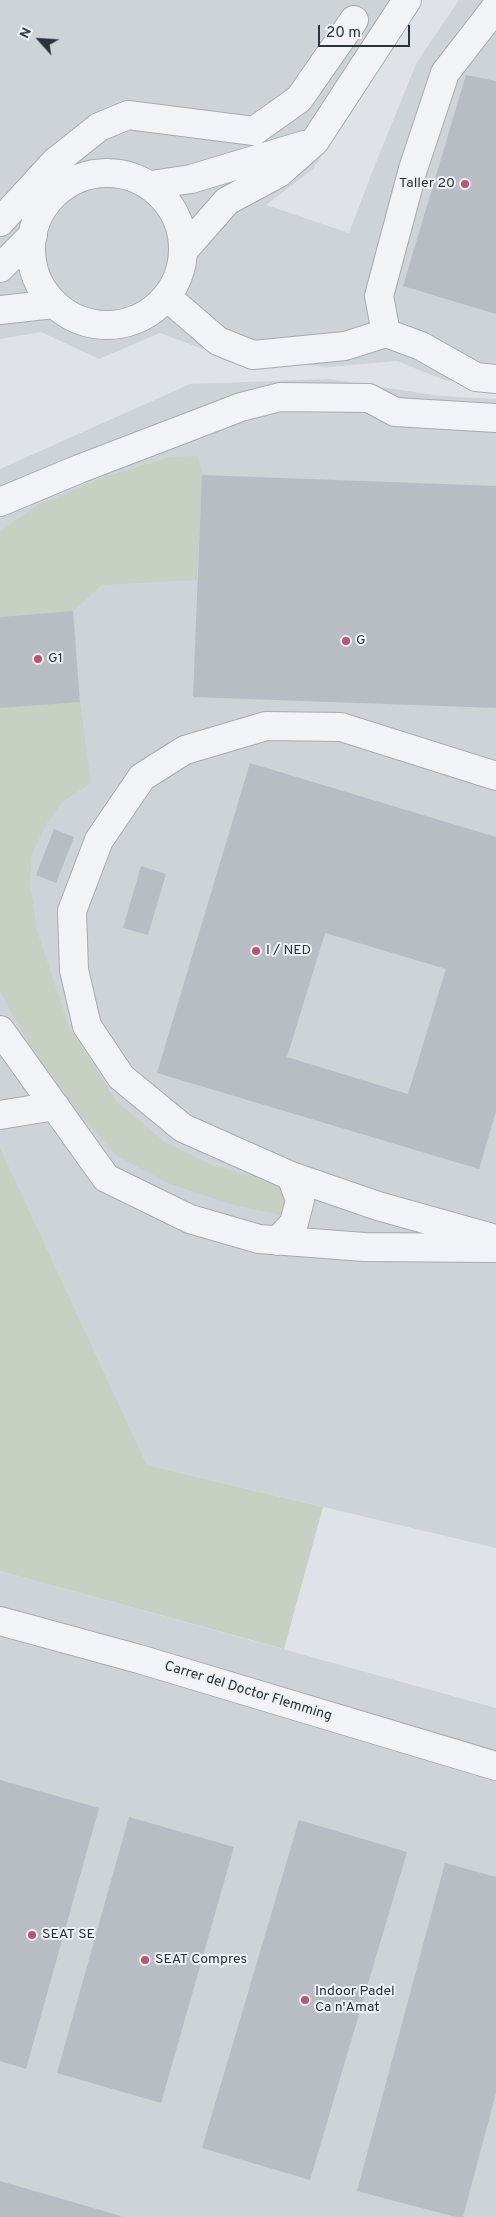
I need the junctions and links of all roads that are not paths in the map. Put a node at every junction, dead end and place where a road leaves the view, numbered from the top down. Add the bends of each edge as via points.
1 (407, 0) edge
2 (496, 7) edge
3 (354, 20) dead end
4 (315, 141) junction
5 (150, 185) junction
6 (0, 222) edge
7 (32, 235) junction
8 (184, 250) junction
9 (0, 268) edge
10 (167, 297) junction
11 (54, 304) junction
12 (0, 310) edge
13 (386, 333) junction
14 (496, 379) edge
15 (496, 418) edge
16 (0, 502) edge
17 (496, 776) edge
18 (0, 1030) edge
19 (55, 1106) junction
20 (0, 1115) edge
21 (291, 1176) junction
22 (496, 1239) edge
23 (278, 1240) junction
24 (496, 1248) edge
25 (0, 1621) edge
26 (496, 1766) edge

1 - 4 street
2 - 13 street via 446,73 413,169 379,296
3 - 6 street via 299,99 254,131 128,115 99,126 55,162
4 - 5 street via 191,180
4 - 8 street via 279,173 227,201
5 - 7 street via 128,175 102,172 78,178 57,191 41,211
5 - 8 street via 168,203 180,225
7 - 9 street
7 - 11 street via 32,260 39,284
8 - 10 street via 179,275
10 - 11 street via 148,314 124,323 99,325 75,318
10 - 13 street via 218,341 254,355 345,346
11 - 12 street
13 - 14 street via 421,346 476,377
15 - 16 street via 395,412 368,398 280,397 241,407
17 - 21 street via 341,728 266,726 185,750 142,777 99,840 72,911 74,970 87,1026 120,1077 183,1128
18 - 19 street
19 - 20 street
19 - 23 street via 106,1178 190,1219 259,1239
21 - 22 street via 378,1206
21 - 23 street via 300,1200 294,1223
23 - 24 street via 364,1247
25 - 26 street, Carrer del Doctor Flemming via 139,1659

